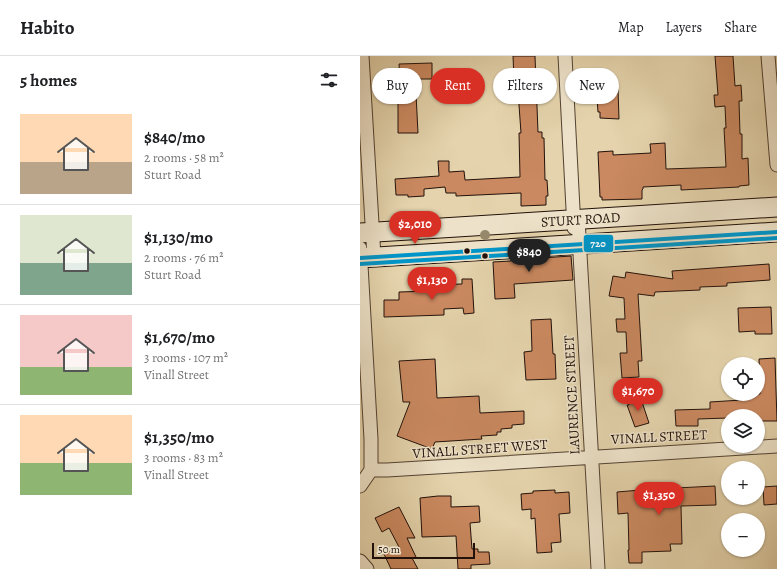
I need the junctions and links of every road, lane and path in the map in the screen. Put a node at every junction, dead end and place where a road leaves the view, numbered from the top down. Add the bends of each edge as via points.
1 (362, 56) edge
2 (565, 56) edge
3 (768, 56) edge
4 (777, 165) edge
5 (777, 207) edge
6 (576, 219) junction
7 (366, 232) edge
8 (777, 232) edge
9 (577, 245) junction
10 (364, 255) edge
11 (777, 446) edge
12 (592, 458) junction
13 (371, 470) junction
14 (360, 486) edge
15 (360, 561) edge
16 (367, 569) edge
17 (598, 569) edge

1 - 7 street
2 - 6 street, LAURENCE STREET
3 - 4 street
5 - 6 main road, STURT ROAD
6 - 7 main road, STURT ROAD
6 - 9 street, LAURENCE STREET
7 - 10 street
8 - 9 main road, STURT ROAD
9 - 10 main road, STURT ROAD
9 - 12 street, LAURENCE STREET
10 - 13 street
11 - 12 street, VINALL STREET
12 - 13 street, VINALL STREET WEST
12 - 17 street, LAURENCE STREET
13 - 14 street
15 - 16 street

